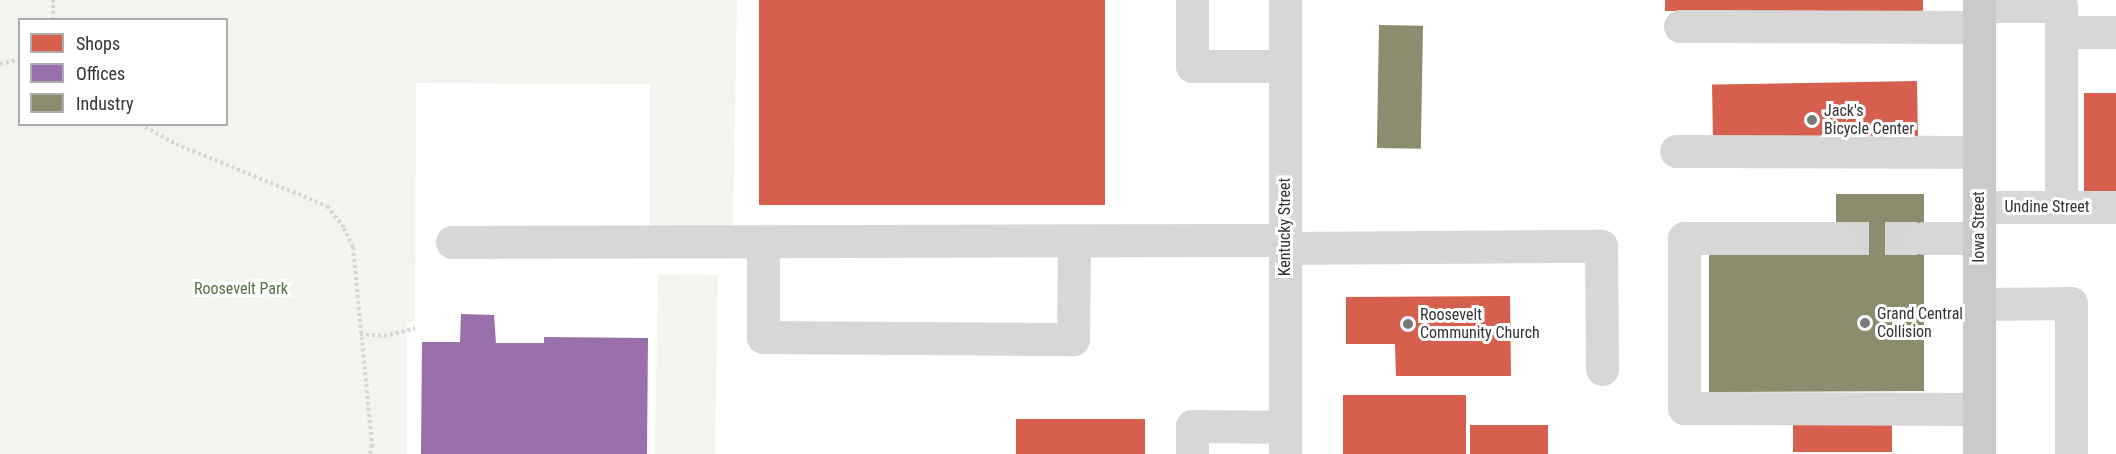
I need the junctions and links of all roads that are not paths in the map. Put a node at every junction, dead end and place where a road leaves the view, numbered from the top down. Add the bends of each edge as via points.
1 (1192, 0) edge
2 (1285, 0) edge
3 (1979, 11) edge
4 (1680, 26) dead end
5 (2061, 32) junction
6 (2116, 32) edge
7 (1285, 66) junction
8 (1676, 151) dead end
9 (1979, 152) junction
10 (2061, 207) junction
11 (2116, 207) edge
12 (1979, 222) junction
13 (1836, 237) tunnel mouth
14 (1924, 237) tunnel mouth
15 (1074, 241) junction
16 (452, 242) dead end
17 (763, 242) junction
18 (1285, 244) junction
19 (1979, 304) junction
20 (1602, 369) dead end
21 (1979, 409) junction
22 (1285, 440) edge
23 (1192, 454) edge
24 (1979, 454) edge
25 (2071, 454) edge

1 - 7 street via 1192,66
2 - 7 street, Kentucky Street
3 - 4 street
3 - 5 street via 2061,6
3 - 9 main road, Iowa Street
5 - 6 street
5 - 10 street
7 - 18 street, Kentucky Street
8 - 9 street
9 - 12 main road, Iowa Street
10 - 11 street, Undine Street
10 - 12 street, Undine Street
12 - 14 street, Undine Street
12 - 19 main road, Iowa Street
13 - 21 street via 1684,237 1684,408
15 - 17 street
15 - 17 street via 1073,339 763,337
15 - 18 street
16 - 17 street
18 - 20 street via 1601,246
18 - 22 street, Kentucky Street
19 - 21 main road, Iowa Street
19 - 25 street via 2071,303
21 - 24 main road, Iowa Street
22 - 23 street via 1192,426

